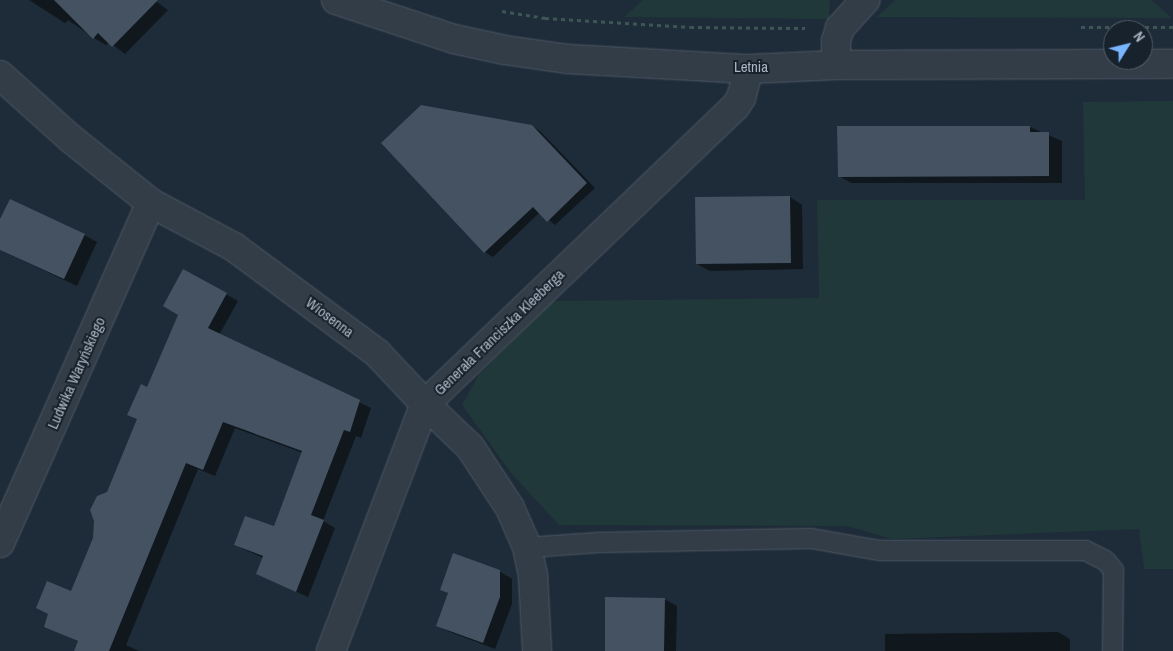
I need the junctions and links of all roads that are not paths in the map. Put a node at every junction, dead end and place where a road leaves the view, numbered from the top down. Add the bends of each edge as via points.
1 (336, 0) edge
2 (865, 0) edge
3 (1173, 64) edge
4 (836, 65) junction
5 (749, 69) junction
6 (0, 75) edge
7 (151, 203) junction
8 (424, 404) junction
9 (0, 543) edge
10 (527, 547) junction
11 (332, 651) edge
12 (537, 651) edge
13 (1112, 651) edge

1 - 5 street, Letnia via 454,39 505,50 568,59
2 - 4 street via 840,28 836,41
3 - 4 street, Letnia
4 - 5 street, Letnia
5 - 8 street, Generała Franciszka Kleeberga via 735,108
6 - 7 street, Wiosenna via 70,138
7 - 8 street, Wiosenna via 234,247 313,304 377,353
7 - 9 street, Ludwika Waryńskiego
8 - 10 street, Wiosenna via 470,447 510,508
8 - 11 street, Generała Franciszka Kleeberga
10 - 12 street, Wiosenna
10 - 13 lane via 598,542 812,538 879,550 1085,550 1105,560 1113,570

